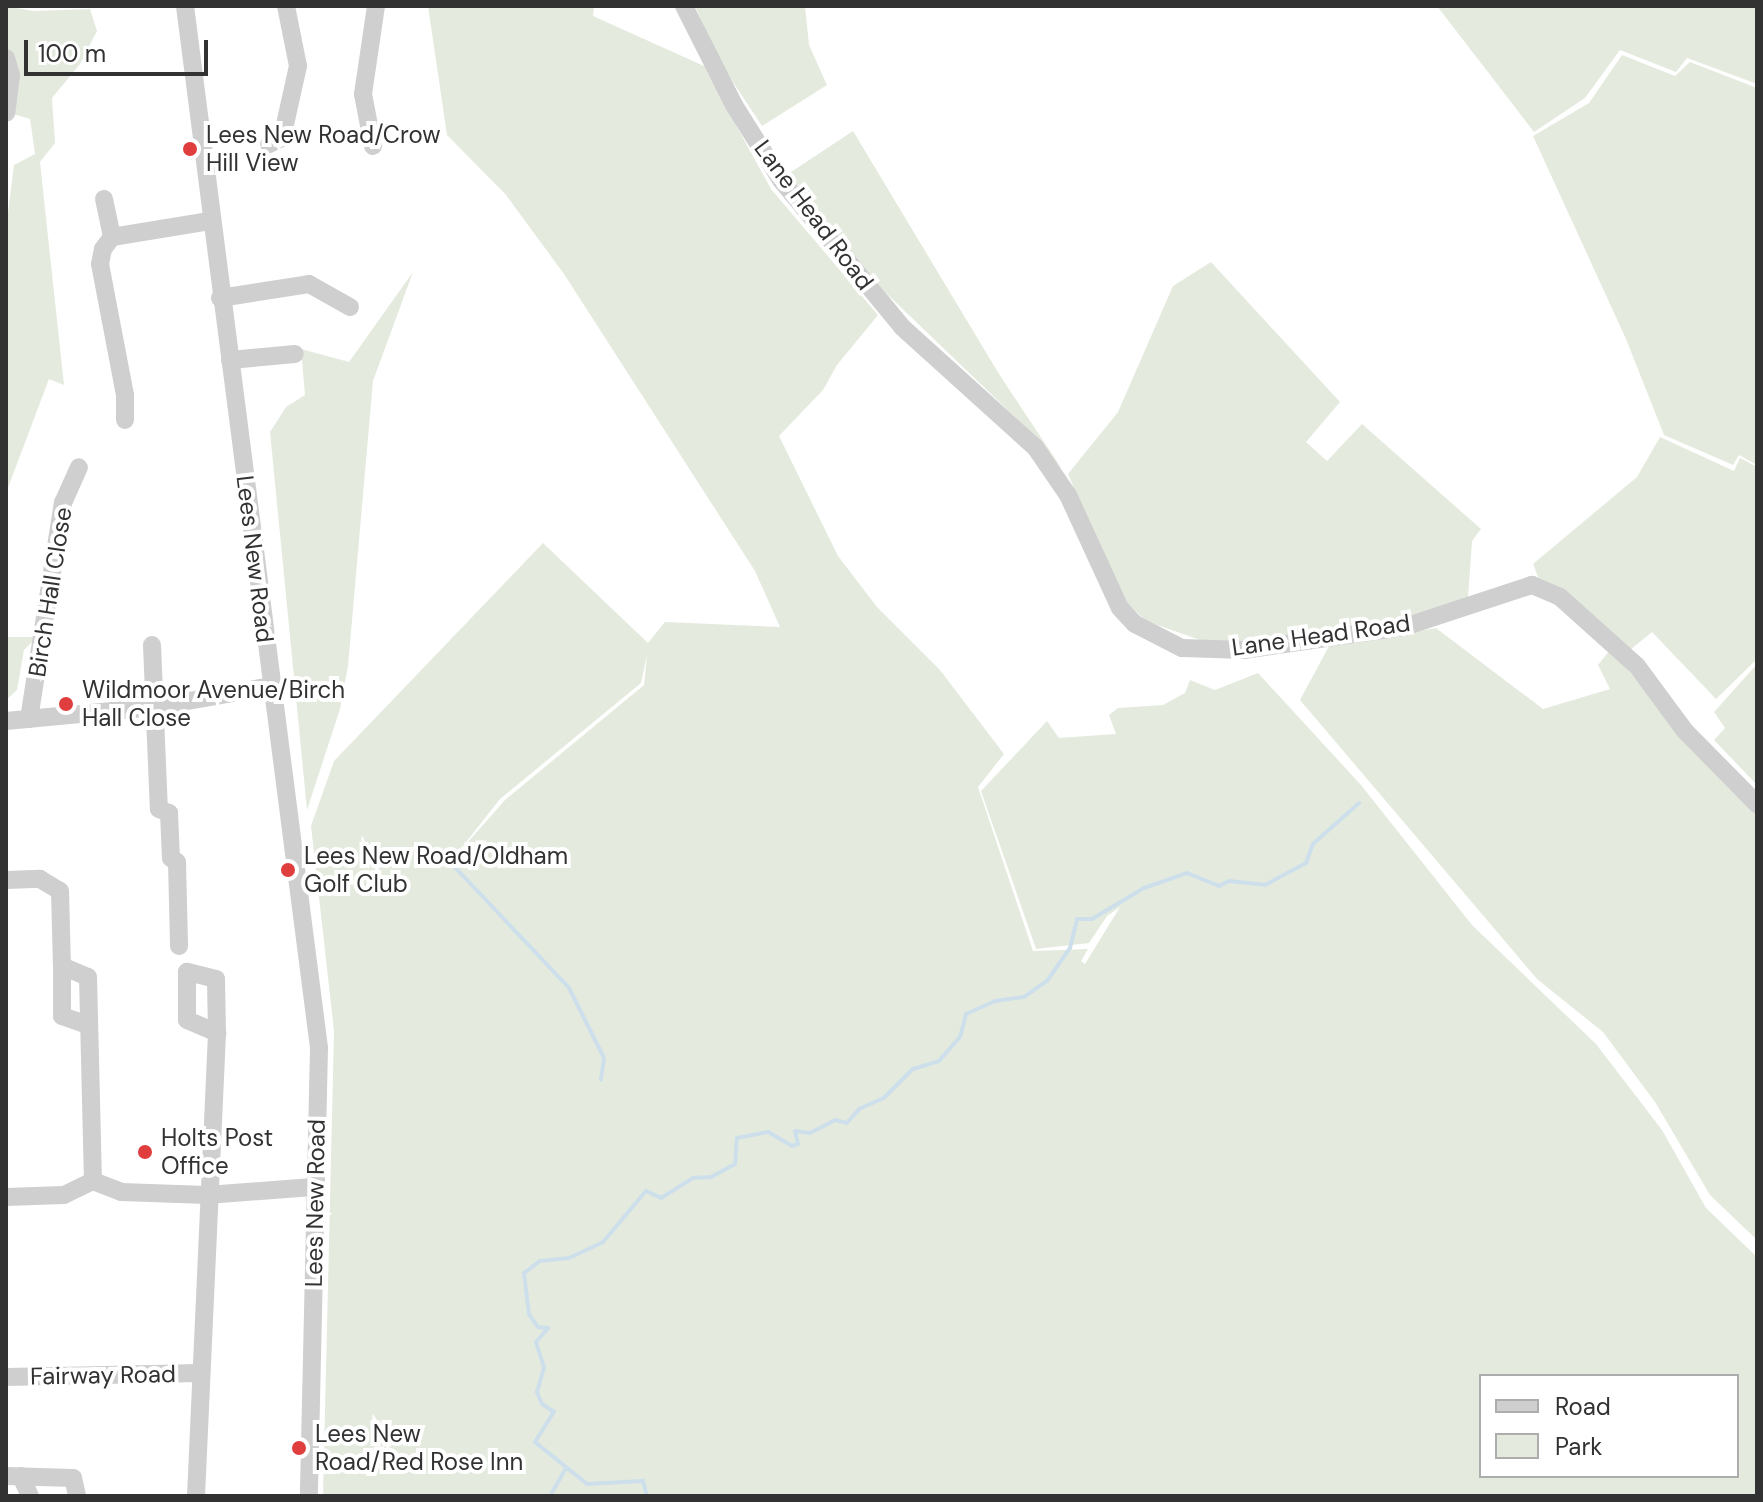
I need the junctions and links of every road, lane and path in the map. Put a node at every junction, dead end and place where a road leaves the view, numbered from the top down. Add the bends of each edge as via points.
1 (185, 6) edge
2 (286, 6) edge
3 (376, 6) edge
4 (684, 6) edge
5 (6, 58) edge
6 (6, 113) edge
7 (269, 144) dead end
8 (373, 146) dead end
9 (104, 199) dead end
10 (210, 221) junction
11 (112, 237) junction
12 (220, 298) junction
13 (350, 307) dead end
14 (295, 354) dead end
15 (230, 360) junction
16 (125, 420) dead end
17 (79, 467) dead end
18 (152, 645) dead end
19 (272, 686) junction
20 (154, 707) junction
21 (29, 719) junction
22 (6, 721) edge
23 (1757, 804) edge
24 (6, 880) edge
25 (179, 946) dead end
26 (62, 966) junction
27 (88, 1025) junction
28 (217, 1033) dead end
29 (93, 1181) junction
30 (313, 1187) junction
31 (207, 1195) junction
32 (6, 1197) edge
33 (200, 1373) junction
34 (6, 1377) edge
35 (13, 1476) edge
36 (30, 1496) edge
37 (77, 1496) edge
38 (196, 1496) edge
39 (309, 1496) edge

1 - 10 street, Lees New Road
2 - 7 street via 298,66 282,138
3 - 8 street via 363,94
4 - 23 street, Lane Head Road via 734,105 781,180 902,327 1035,447 1068,495 1120,608 1135,624 1182,648 1244,650 1404,627 1532,585 1560,597 1637,666 1685,731
5 - 6 street via 11,75
9 - 11 street
10 - 11 street
10 - 12 street, Lees New Road
11 - 16 street via 100,264
12 - 13 street via 309,284
12 - 15 street, Lees New Road
14 - 15 street
15 - 19 street, Lees New Road
17 - 21 street, Birch Hall Close via 63,503
18 - 20 street
19 - 20 street
19 - 30 street, Lees New Road via 319,1048
20 - 21 street
20 - 25 street via 159,809 169,813 171,858 177,862
21 - 22 street
24 - 26 street via 40,879 60,891
26 - 27 street via 88,977
26 - 27 street via 62,1016
27 - 29 street
28 - 31 street
29 - 31 street via 121,1192
29 - 32 street via 64,1195
30 - 31 street
30 - 39 street, Lees New Road
31 - 33 street
33 - 34 street, Fairway Road
33 - 38 street
35 - 36 street
35 - 37 street via 73,1478

